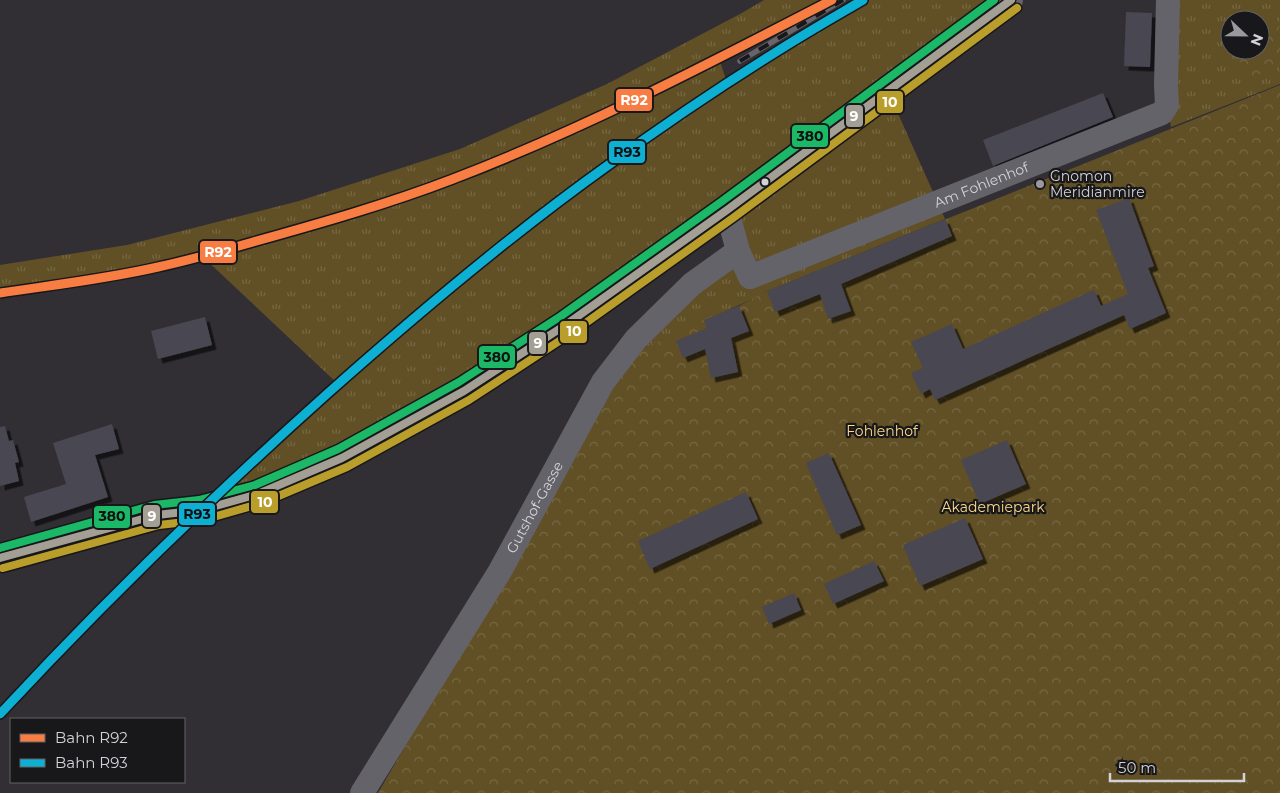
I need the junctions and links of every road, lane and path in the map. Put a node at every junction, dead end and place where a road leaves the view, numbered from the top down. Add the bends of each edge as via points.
1 (1011, 0) edge
2 (1168, 0) edge
3 (727, 210) junction
4 (738, 251) junction
5 (0, 558) edge
6 (362, 793) edge

1 - 3 street
2 - 4 street, Am Fohlenhof via 1167,105 1162,114 750,277
3 - 4 street
3 - 5 street via 568,324 464,391 342,458 258,494 201,510 157,515
4 - 6 street, Gutshof-Gasse via 692,284 636,339 603,382 500,571

